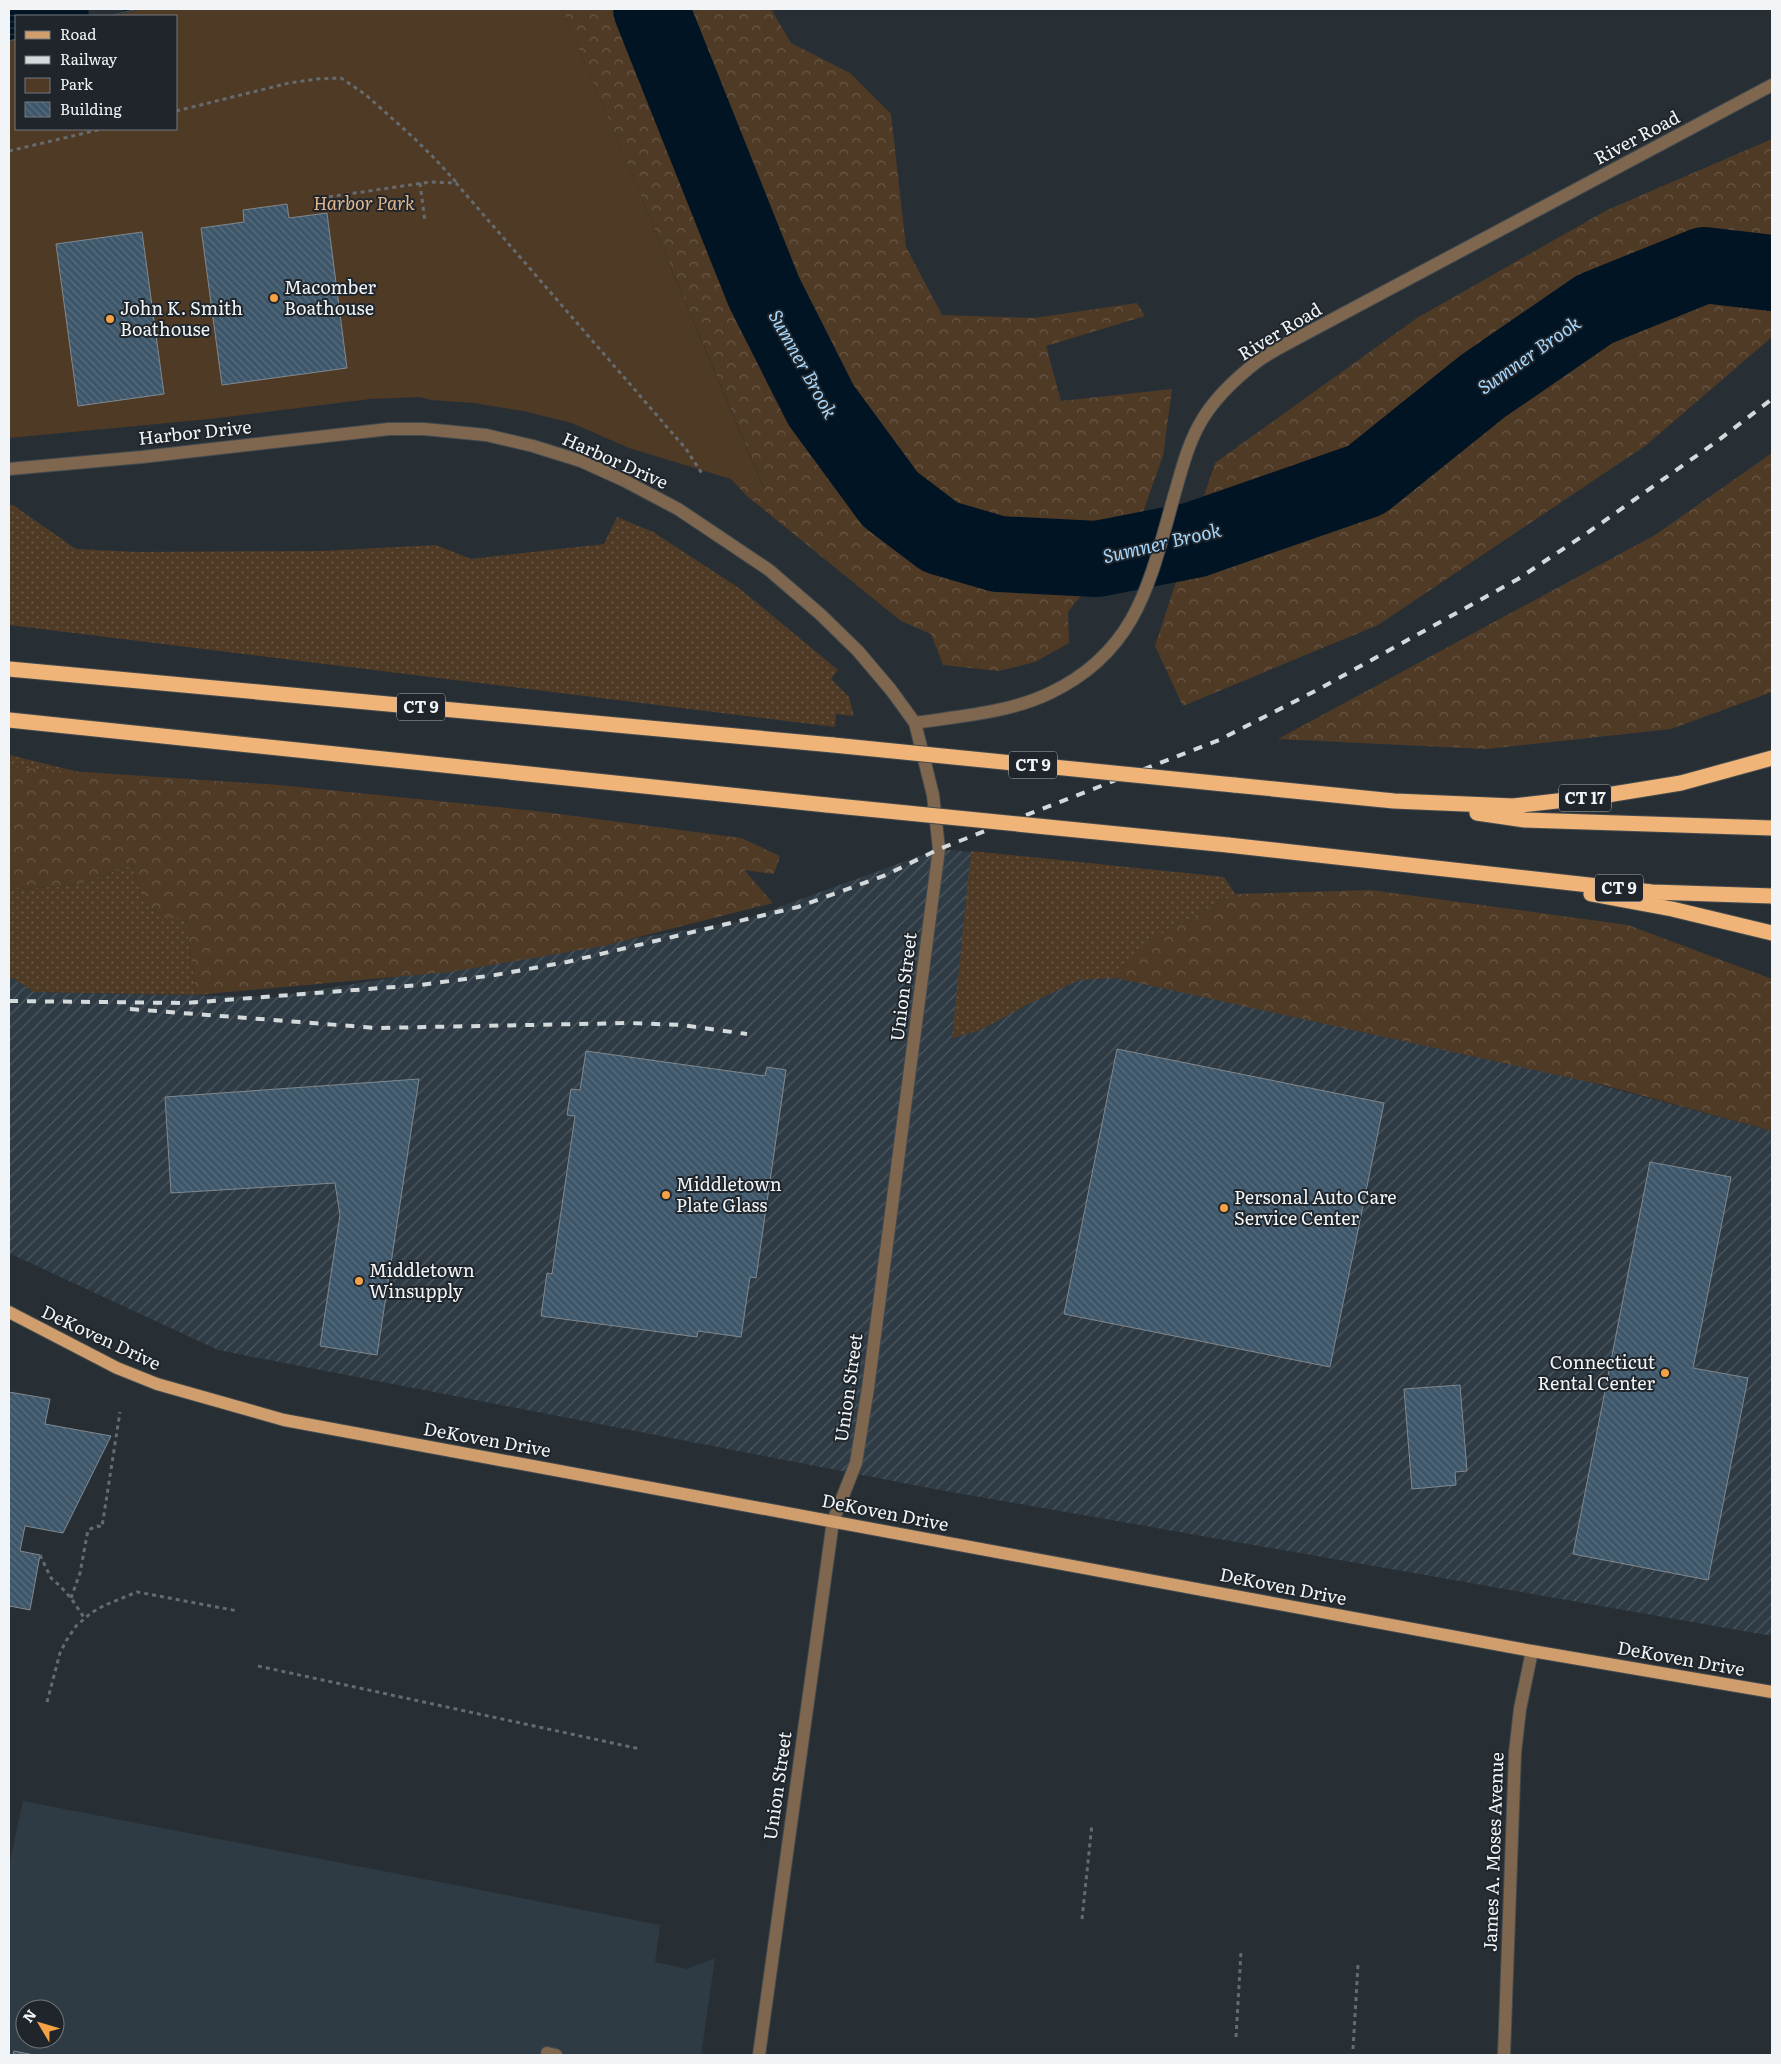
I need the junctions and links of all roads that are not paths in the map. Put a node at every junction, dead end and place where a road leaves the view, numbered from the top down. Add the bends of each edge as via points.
1 (1772, 85) edge
2 (9, 469) edge
3 (9, 669) edge
4 (9, 720) edge
5 (914, 723) junction
6 (1772, 758) edge
7 (1394, 801) junction
8 (1772, 828) edge
9 (1467, 870) junction
10 (1772, 896) edge
11 (1772, 933) edge
12 (9, 1312) edge
13 (833, 1521) junction
14 (1532, 1652) junction
15 (1772, 1692) edge
16 (759, 2055) edge
17 (1504, 2055) edge

1 - 5 street, River Road via 1258,361 1222,394 1200,424 1183,463 1150,583 1116,644 1090,668 1050,693 998,711
2 - 5 street, Harbor Drive via 389,429 486,435 533,446 581,461 625,481 678,509 769,570 858,651
3 - 7 highway, CT 9, bridge via 833,745
4 - 9 highway, CT 9, bridge
5 - 13 street, Union Street via 933,795 939,850 858,1454
6 - 7 highway, CT 17 via 1681,783 1601,796 1513,806
7 - 8 highway, CT 9 via 1525,820
9 - 10 highway, CT 9 via 1652,892
9 - 11 highway via 1672,909
12 - 13 main road, DeKoven Drive via 116,1368 157,1384 284,1420
13 - 14 main road, DeKoven Drive
13 - 16 street, Union Street
14 - 15 main road, DeKoven Drive
14 - 17 street, James A. Moses Avenue via 1515,1753

